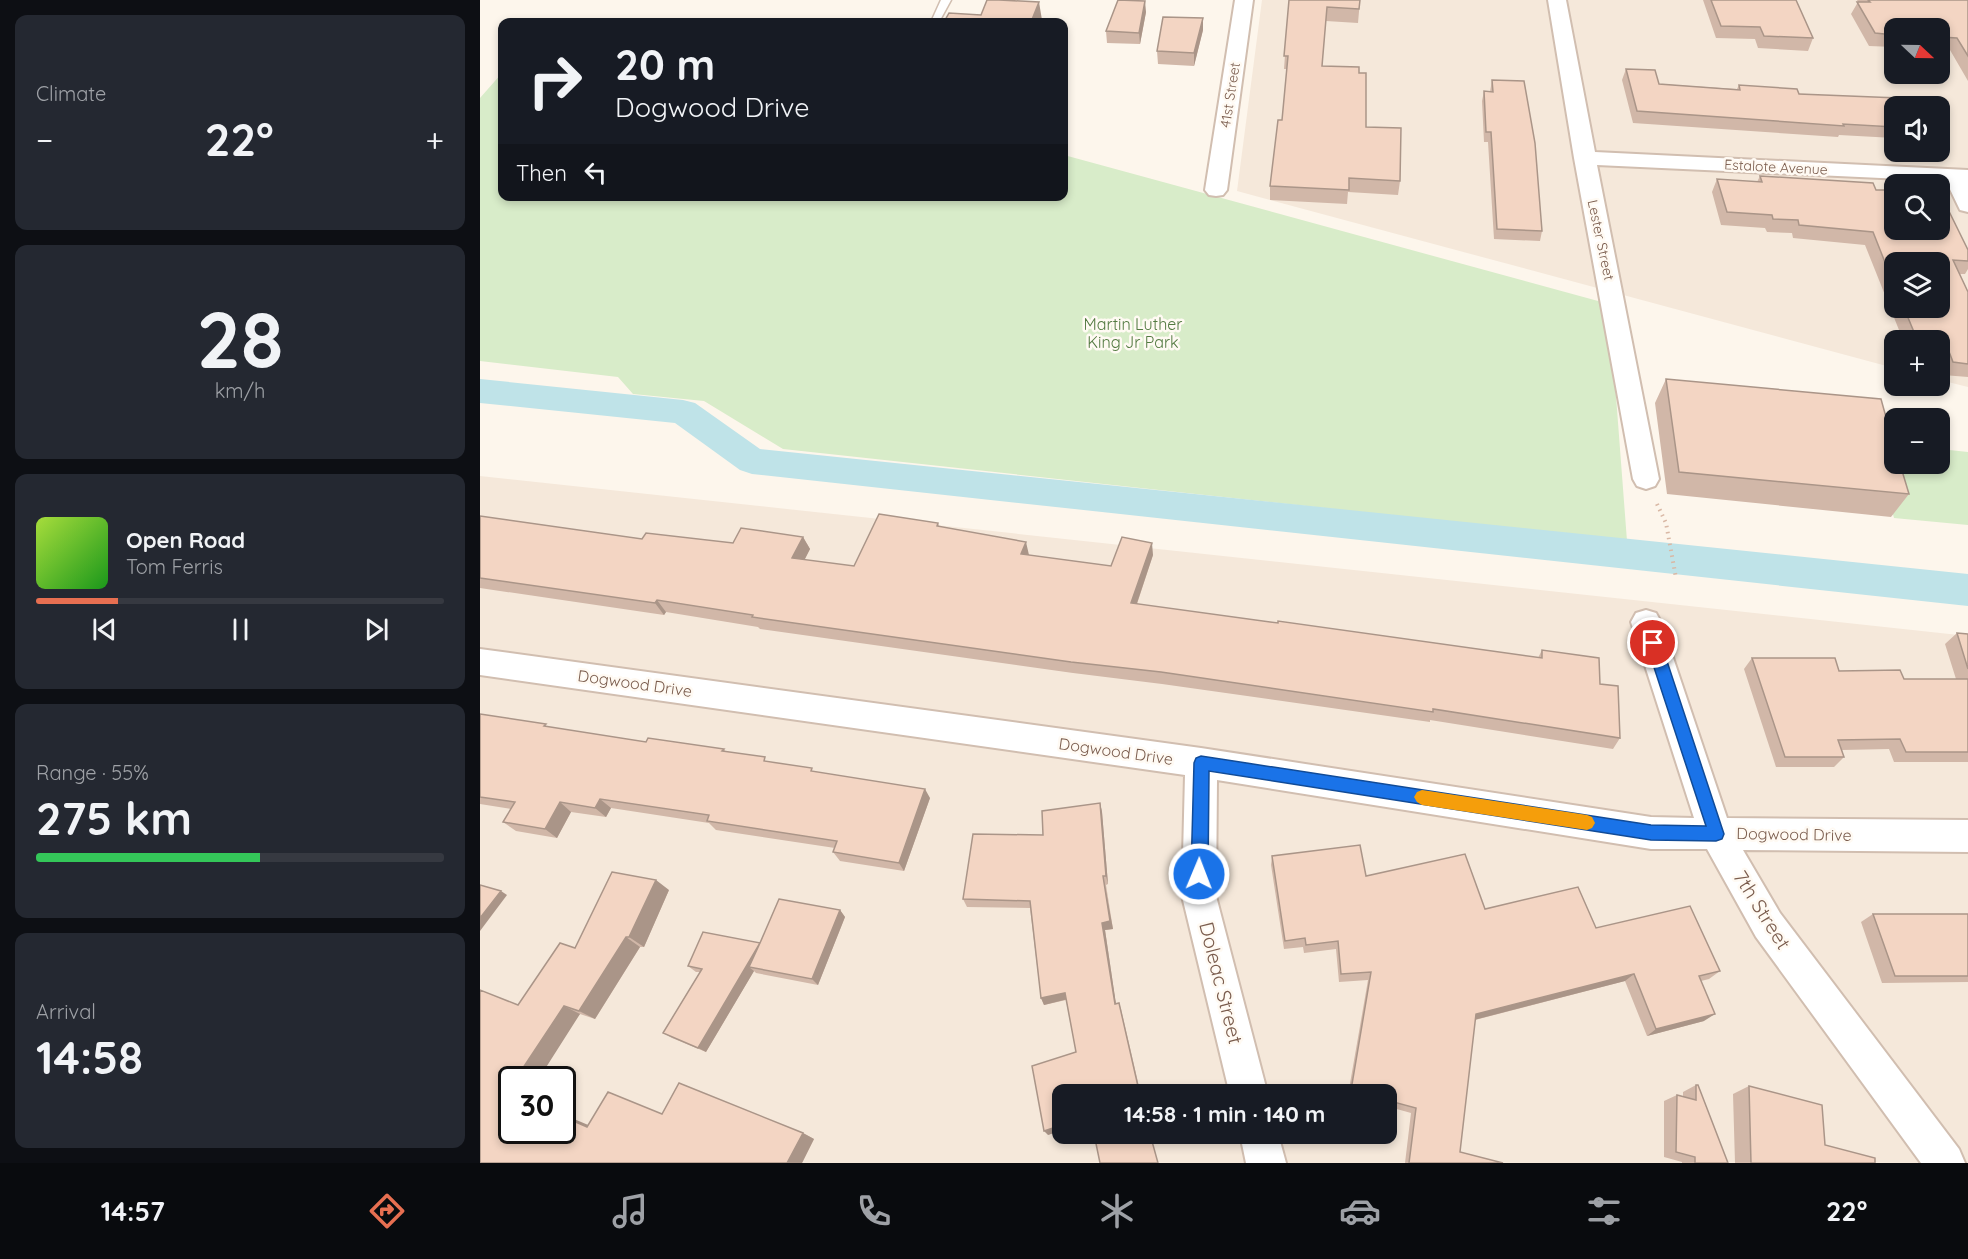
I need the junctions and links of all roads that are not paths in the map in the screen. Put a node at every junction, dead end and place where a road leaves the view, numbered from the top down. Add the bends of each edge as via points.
1 (946, 0) edge
2 (1245, 0) edge
3 (1557, 0) edge
4 (937, 18) edge
5 (1584, 158) junction
6 (1961, 176) edge
7 (1216, 190) dead end
8 (1968, 205) edge
9 (1646, 479) dead end
10 (1647, 621) dead end
11 (480, 662) edge
12 (1201, 763) junction
13 (1716, 834) junction
14 (1968, 836) edge
15 (1246, 1084) edge
16 (1261, 1144) edge
17 (1266, 1163) edge
18 (1945, 1163) edge

1 - 4 lane
2 - 7 street, 41st Street
3 - 5 street, Lester Street
5 - 6 street, Estalote Avenue
5 - 9 street, Lester Street
6 - 8 street
10 - 13 street, 7th Street
11 - 12 street, Dogwood Drive
12 - 13 street, Dogwood Drive via 1651,832
12 - 15 street, Doleac Street via 1199,896
13 - 14 street, Dogwood Drive
13 - 18 street, 7th Street via 1768,925
16 - 17 street

